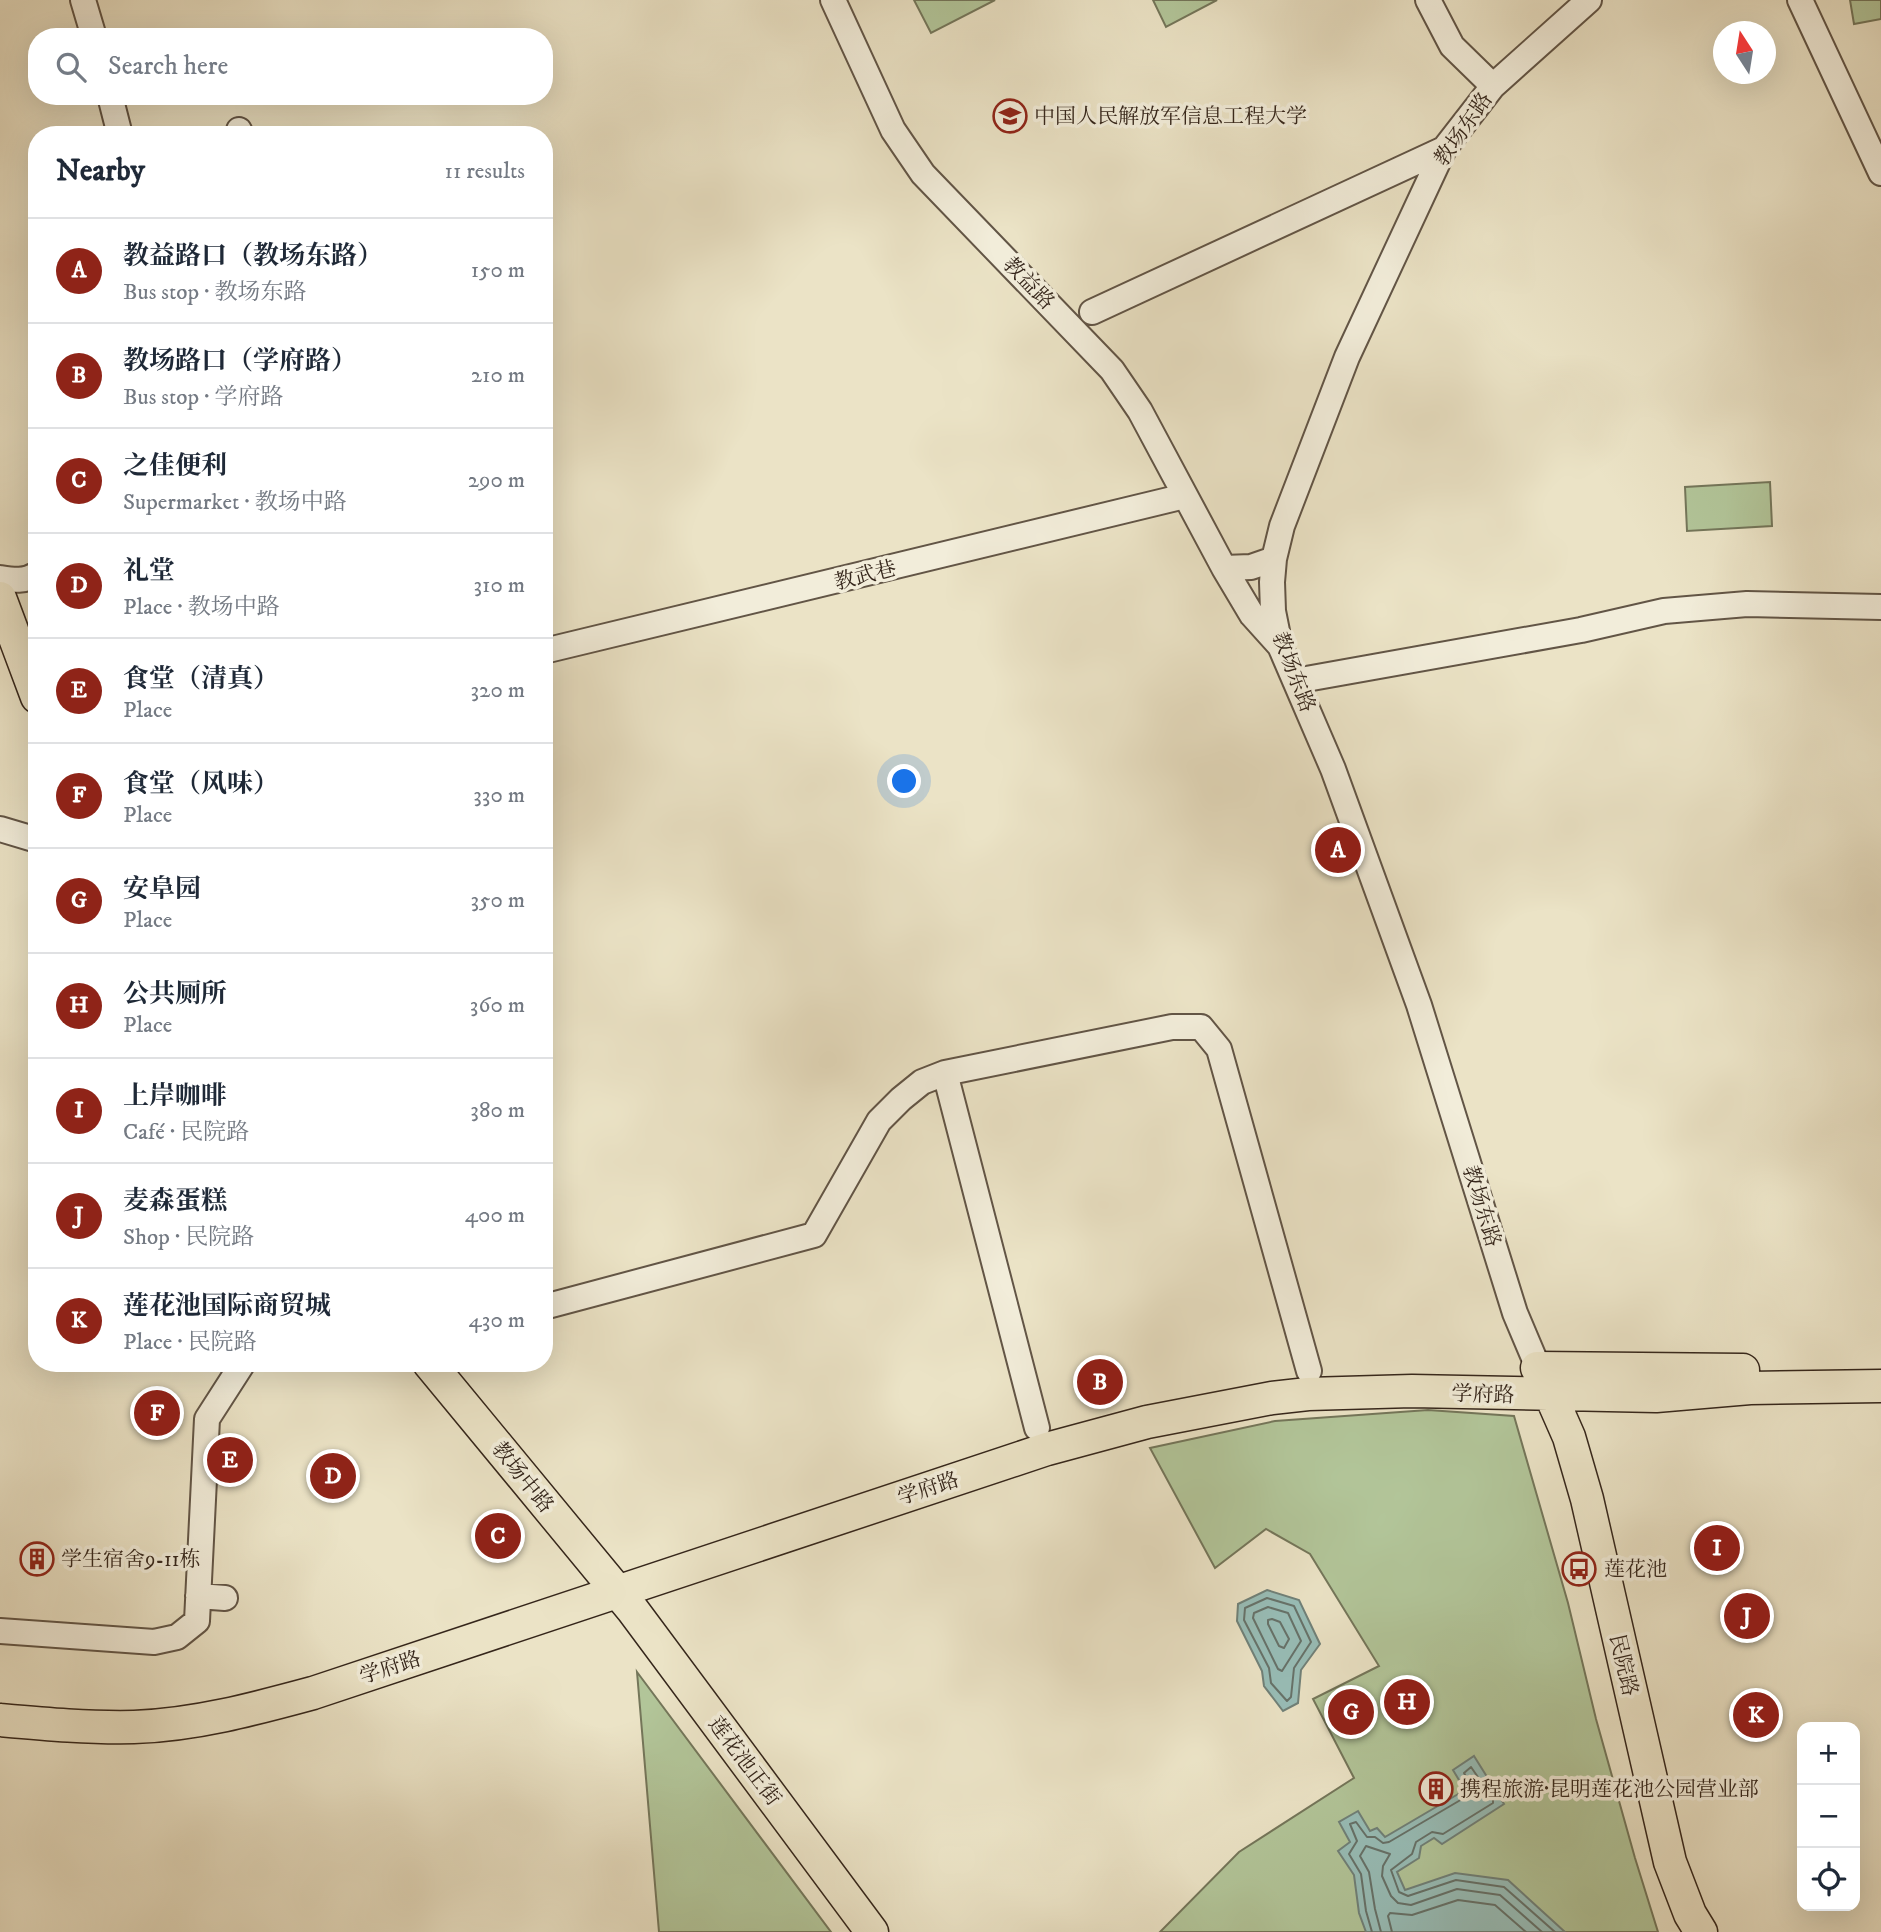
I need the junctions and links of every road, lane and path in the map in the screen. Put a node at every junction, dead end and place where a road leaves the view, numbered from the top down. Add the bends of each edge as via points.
1 (83, 0) edge
2 (833, 0) edge
3 (1428, 0) edge
4 (1589, 0) edge
5 (1800, 0) edge
6 (91, 28) edge
7 (1493, 86) junction
8 (112, 105) edge
9 (118, 126) edge
10 (1444, 149) junction
11 (1881, 173) edge
12 (1092, 312) dead end
13 (1185, 496) junction
14 (1274, 559) junction
15 (1224, 568) junction
16 (0, 578) edge
17 (28, 579) edge
18 (0, 598) edge
19 (1881, 607) edge
20 (1280, 646) junction
21 (553, 649) edge
22 (28, 673) edge
23 (1295, 681) junction
24 (0, 830) edge
25 (28, 838) edge
26 (945, 1073) junction
27 (553, 1305) edge
28 (1537, 1368) junction
29 (1881, 1368) edge
30 (1309, 1371) dead end
31 (237, 1372) edge
32 (436, 1372) edge
33 (1881, 1386) edge
34 (1551, 1396) junction
35 (1037, 1428) dead end
36 (616, 1592) junction
37 (198, 1596) junction
38 (226, 1598) dead end
39 (0, 1632) edge
40 (0, 1720) edge
41 (872, 1932) edge
42 (1701, 1932) edge

1 - 6 street
2 - 13 street, 教益路 via 893,130 923,174 1112,370 1140,411
3 - 7 street via 1452,46
4 - 7 street, 教场东路
5 - 11 street
7 - 10 street, 教场东路
8 - 9 street
10 - 12 street
10 - 14 street, 教场东路 via 1347,357 1282,526
13 - 15 street, 教益路
13 - 21 street, 教武巷
14 - 15 street via 1251,567
14 - 20 street, 教场东路 via 1273,611
15 - 20 street, 教益路 via 1252,615
16 - 17 street
18 - 22 main road
19 - 23 street via 1747,604 1664,611
20 - 23 street, 教场东路
23 - 28 street, 教场东路 via 1333,769 1419,1005 1515,1313
24 - 25 street
26 - 27 street via 922,1082 879,1121 814,1235
26 - 30 street via 1172,1027 1201,1027 1219,1049
26 - 35 street
28 - 29 main road, 学府路
28 - 34 street, 教场东路
31 - 37 street via 207,1419
32 - 36 main road, 教场中路
33 - 34 main road, 学府路
34 - 36 main road, 学府路 via 1412,1391 1308,1394 1160,1419 1047,1449
34 - 42 main road, 民院路 via 1587,1499 1670,1861
36 - 40 main road, 学府路 via 313,1693 237,1713 136,1727
36 - 41 main road, 莲花池正街
37 - 38 street
37 - 39 street via 197,1621 177,1636 154,1642

